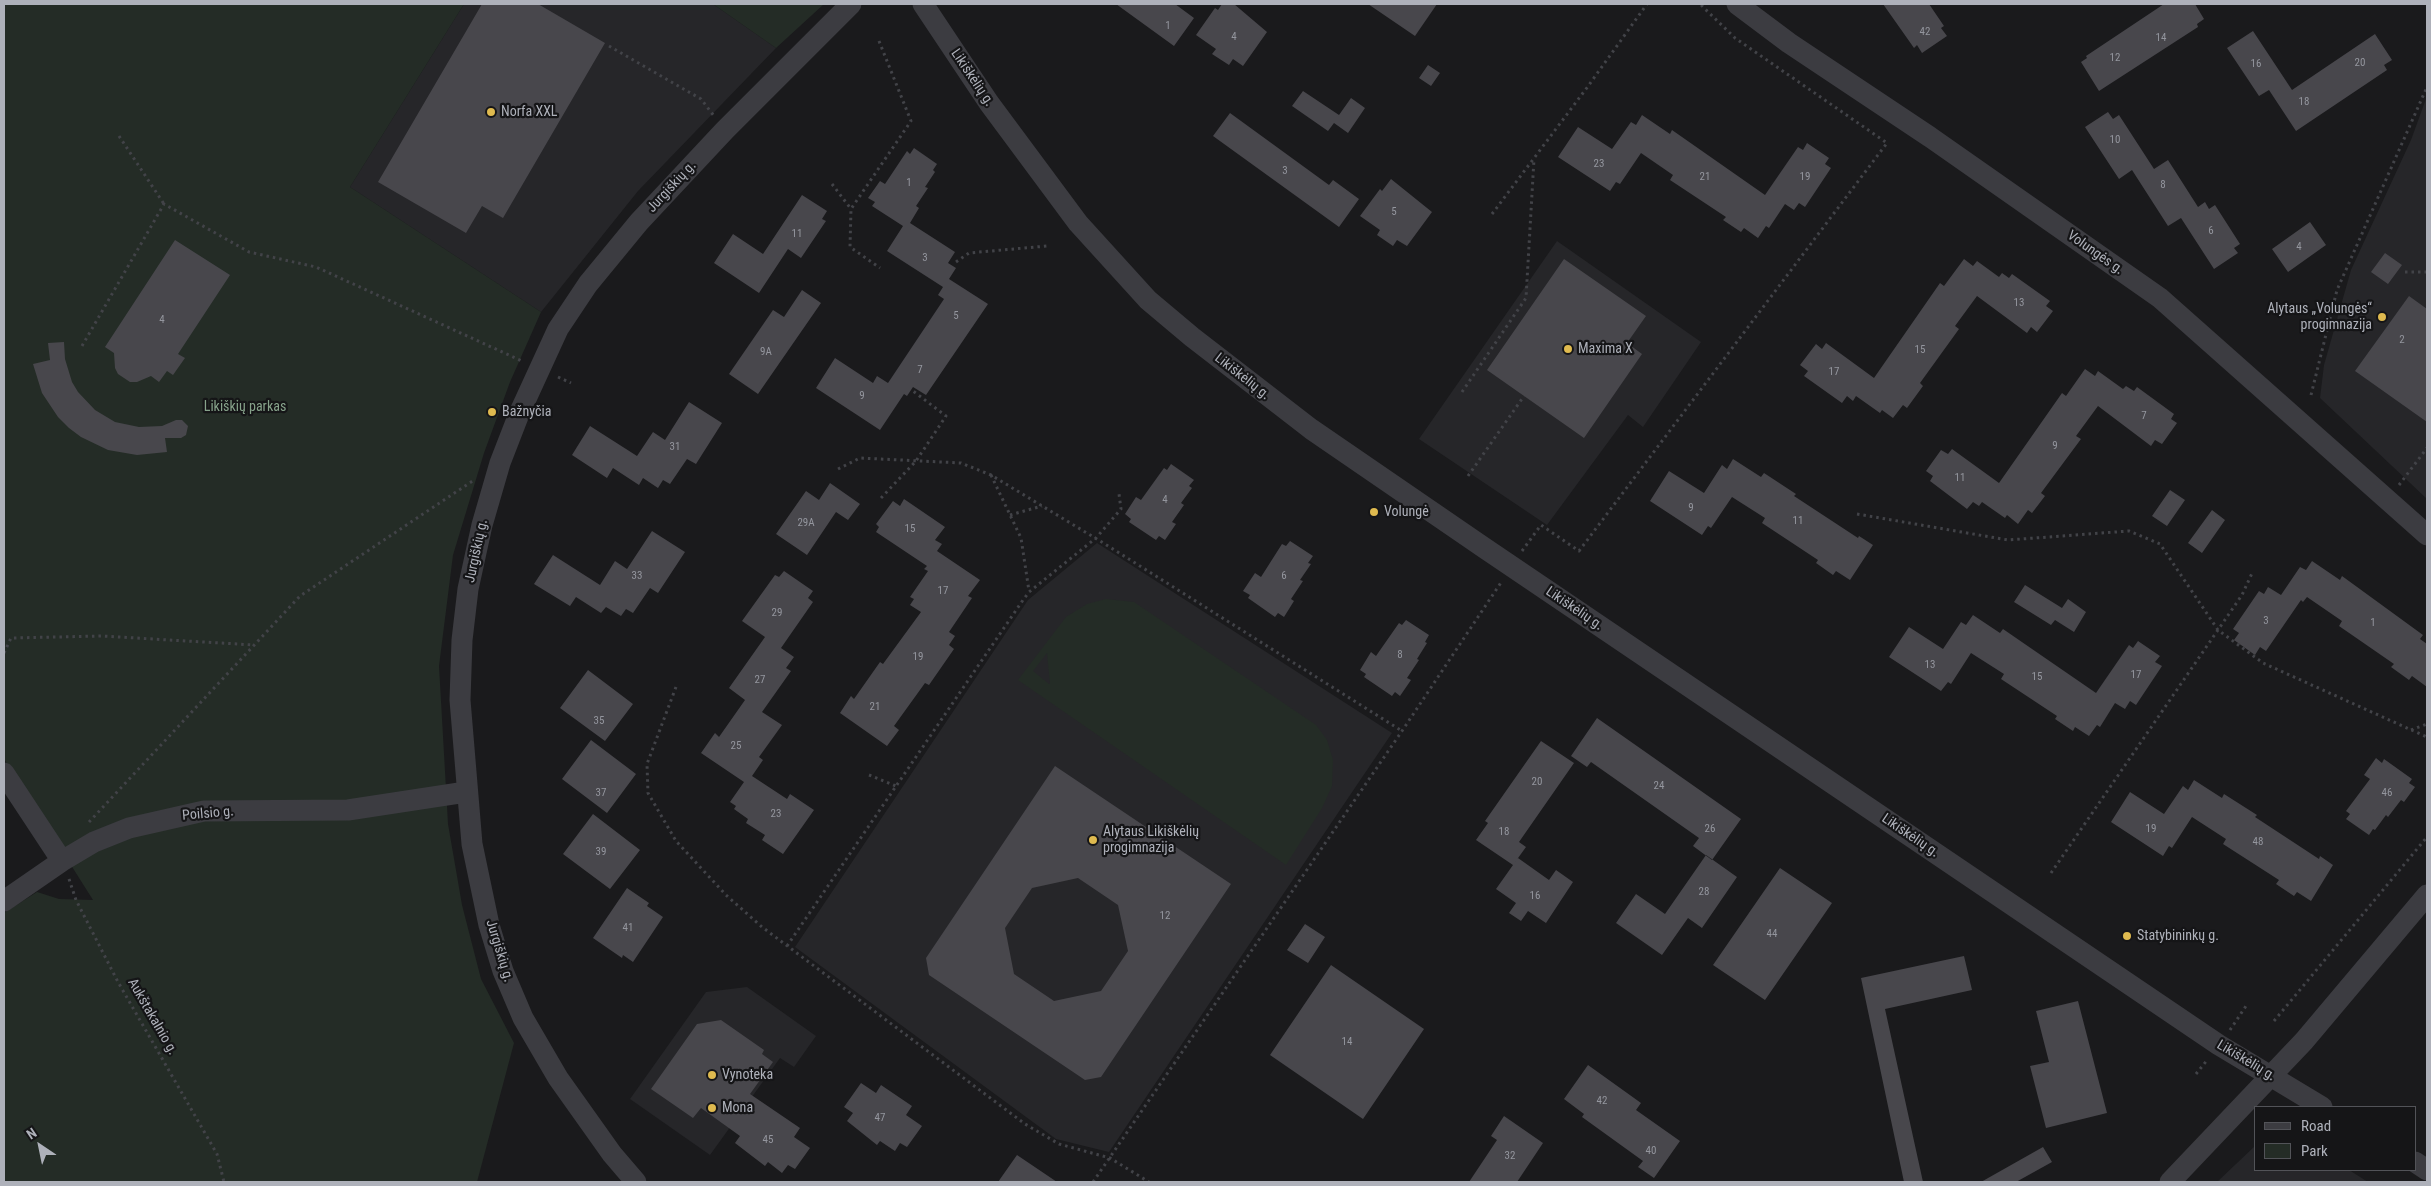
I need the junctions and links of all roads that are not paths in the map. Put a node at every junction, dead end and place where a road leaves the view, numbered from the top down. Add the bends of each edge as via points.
1 (851, 4) edge
2 (923, 4) edge
3 (1737, 4) edge
4 (2427, 535) edge
5 (4, 773) edge
6 (466, 792) junction
7 (62, 860) junction
8 (2427, 895) edge
9 (4, 901) edge
10 (2272, 1076) junction
11 (2320, 1106) edge
12 (2416, 1163) edge
13 (2427, 1170) edge
14 (636, 1182) edge
15 (2170, 1182) edge

1 - 6 street, Jurgiškių g. via 725,130 609,256 558,329 538,368 500,463 468,589 460,700
2 - 10 street, Likiškėlių g. via 1031,162 1097,245 1148,300 1192,337 1312,429 1512,567 2219,1045
3 - 4 street, Volungės g. via 2160,298
5 - 7 street
6 - 7 street, Poilsio g. via 348,810 204,811 129,828
6 - 14 street, Jurgiškių g. via 472,844 490,924 503,971 523,1018 558,1078
7 - 9 street, Poilsio g.
8 - 10 street
10 - 11 street, Likiškėlių g.
10 - 15 street
12 - 13 street

